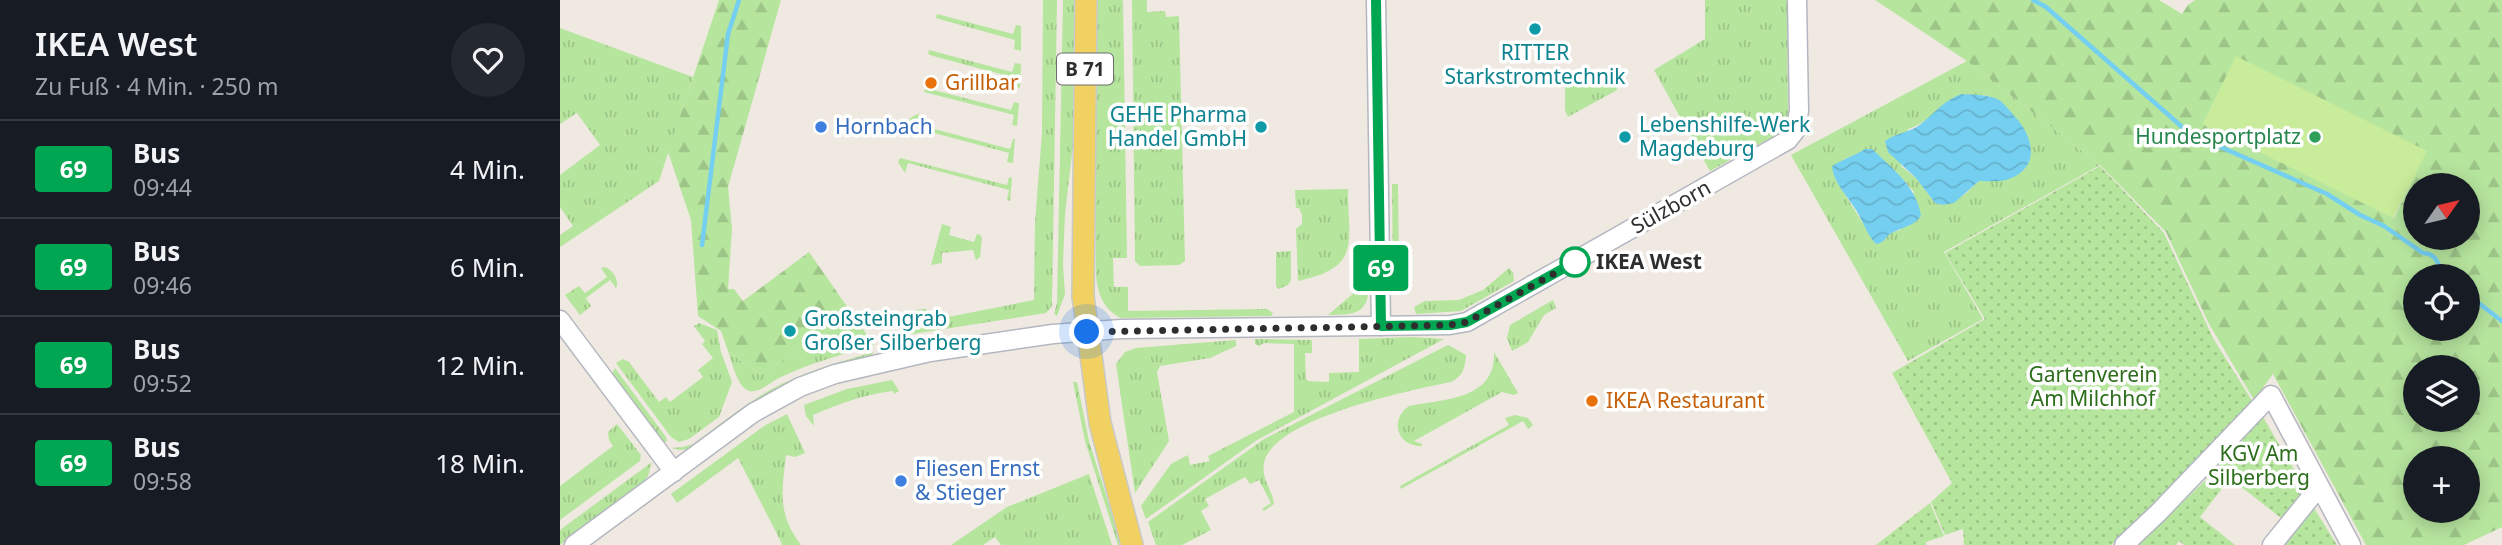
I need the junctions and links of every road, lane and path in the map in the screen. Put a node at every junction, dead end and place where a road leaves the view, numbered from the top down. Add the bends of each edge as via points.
1 (1086, 0) edge
2 (1376, 0) edge
3 (1797, 0) edge
4 (560, 320) edge
5 (1381, 326) junction
6 (1087, 332) junction
7 (674, 472) junction
8 (2319, 487) junction
9 (574, 545) edge
10 (1132, 545) edge
11 (2124, 545) edge
12 (2272, 545) edge
13 (2351, 545) edge

1 - 6 main road, B 71 via 1083,284
2 - 5 street
3 - 5 street, Sülzborn via 1799,111 1794,131 1784,144 1467,322
4 - 7 street
5 - 6 street, Sülzborn
6 - 7 street, Sülzborn via 930,352 823,378 759,410
6 - 10 main road, B 71 via 1100,423
7 - 9 street, Sülzborn
8 - 11 street via 2271,396
8 - 12 street
8 - 13 street

